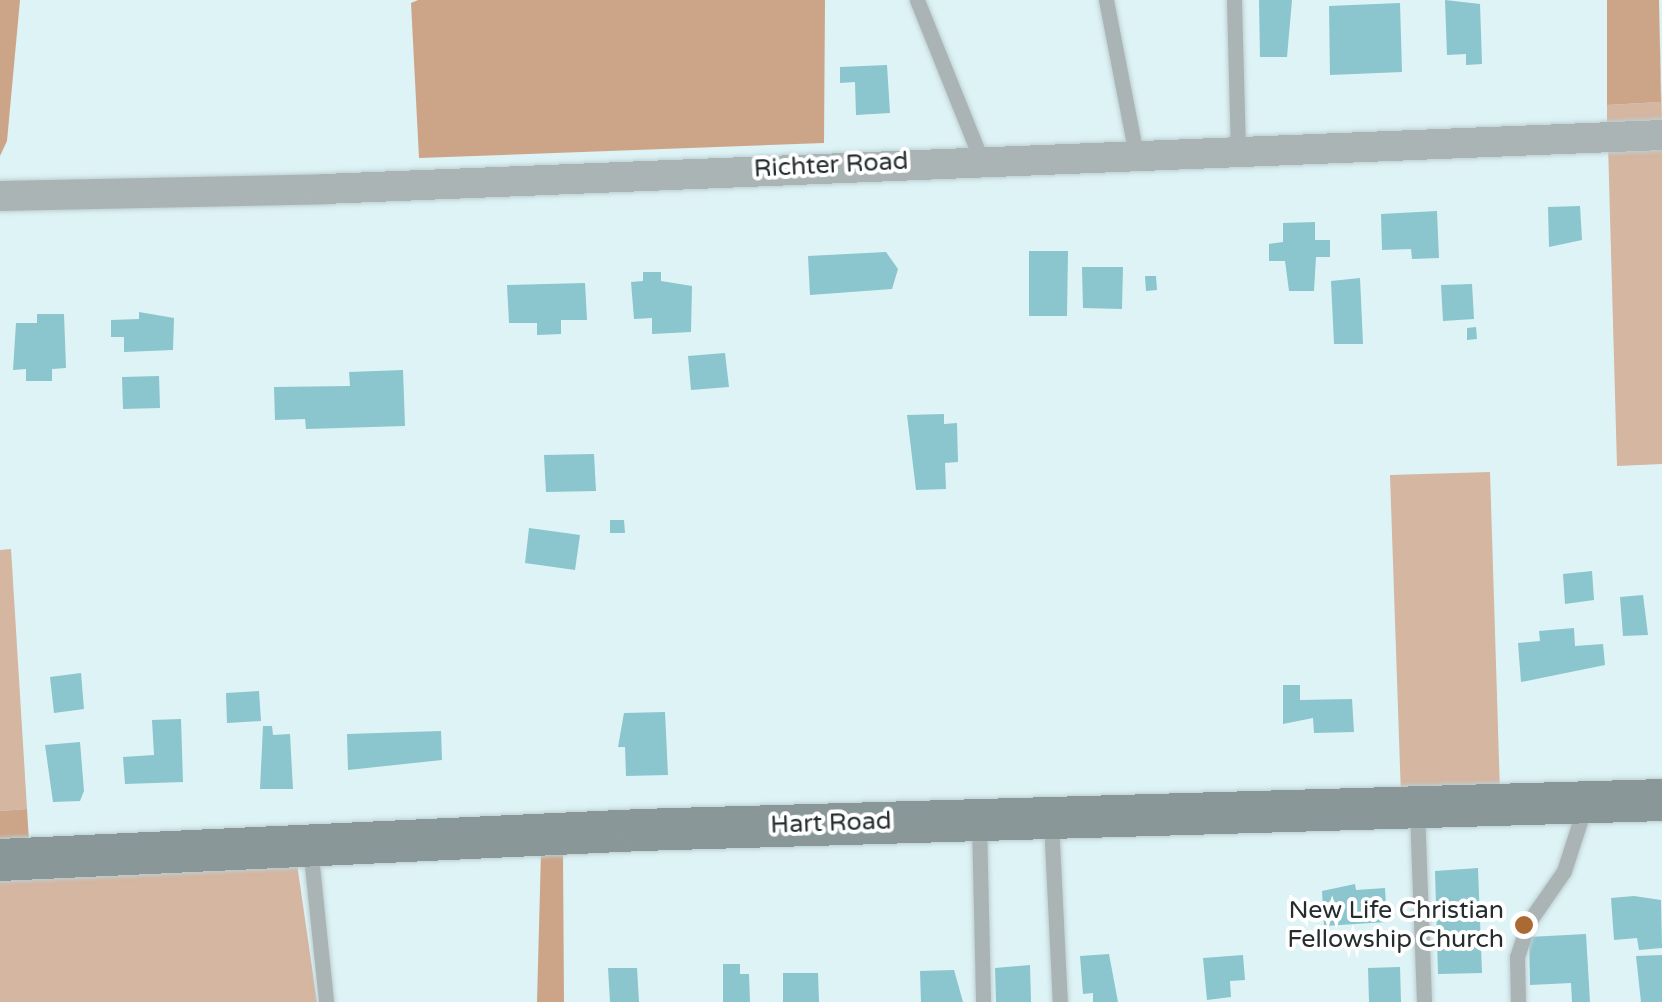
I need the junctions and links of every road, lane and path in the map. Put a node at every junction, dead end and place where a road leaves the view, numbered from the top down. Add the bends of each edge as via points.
1 (1106, 0) edge
2 (1234, 0) edge
3 (920, 2) edge
4 (1662, 135) edge
5 (1238, 151) junction
6 (1136, 154) junction
7 (981, 159) junction
8 (0, 196) edge
9 (1662, 800) edge
10 (1586, 802) junction
11 (1417, 805) junction
12 (1051, 817) junction
13 (979, 818) junction
14 (309, 842) junction
15 (0, 860) edge
16 (326, 1002) edge
17 (983, 1002) edge
18 (1060, 1002) edge
19 (1424, 1002) edge
20 (1518, 1002) edge

1 - 6 lane
2 - 5 lane
3 - 7 lane
4 - 5 street, Richter Road
5 - 6 street, Richter Road
6 - 7 street, Richter Road
7 - 8 street, Richter Road
9 - 10 street, Hart Road
10 - 11 street, Hart Road
10 - 20 lane via 1564,871 1528,923 1517,957
11 - 12 street, Hart Road
11 - 19 lane
12 - 13 street, Hart Road
12 - 18 lane
13 - 14 street, Hart Road
13 - 17 lane
14 - 15 street, Hart Road
14 - 16 lane

